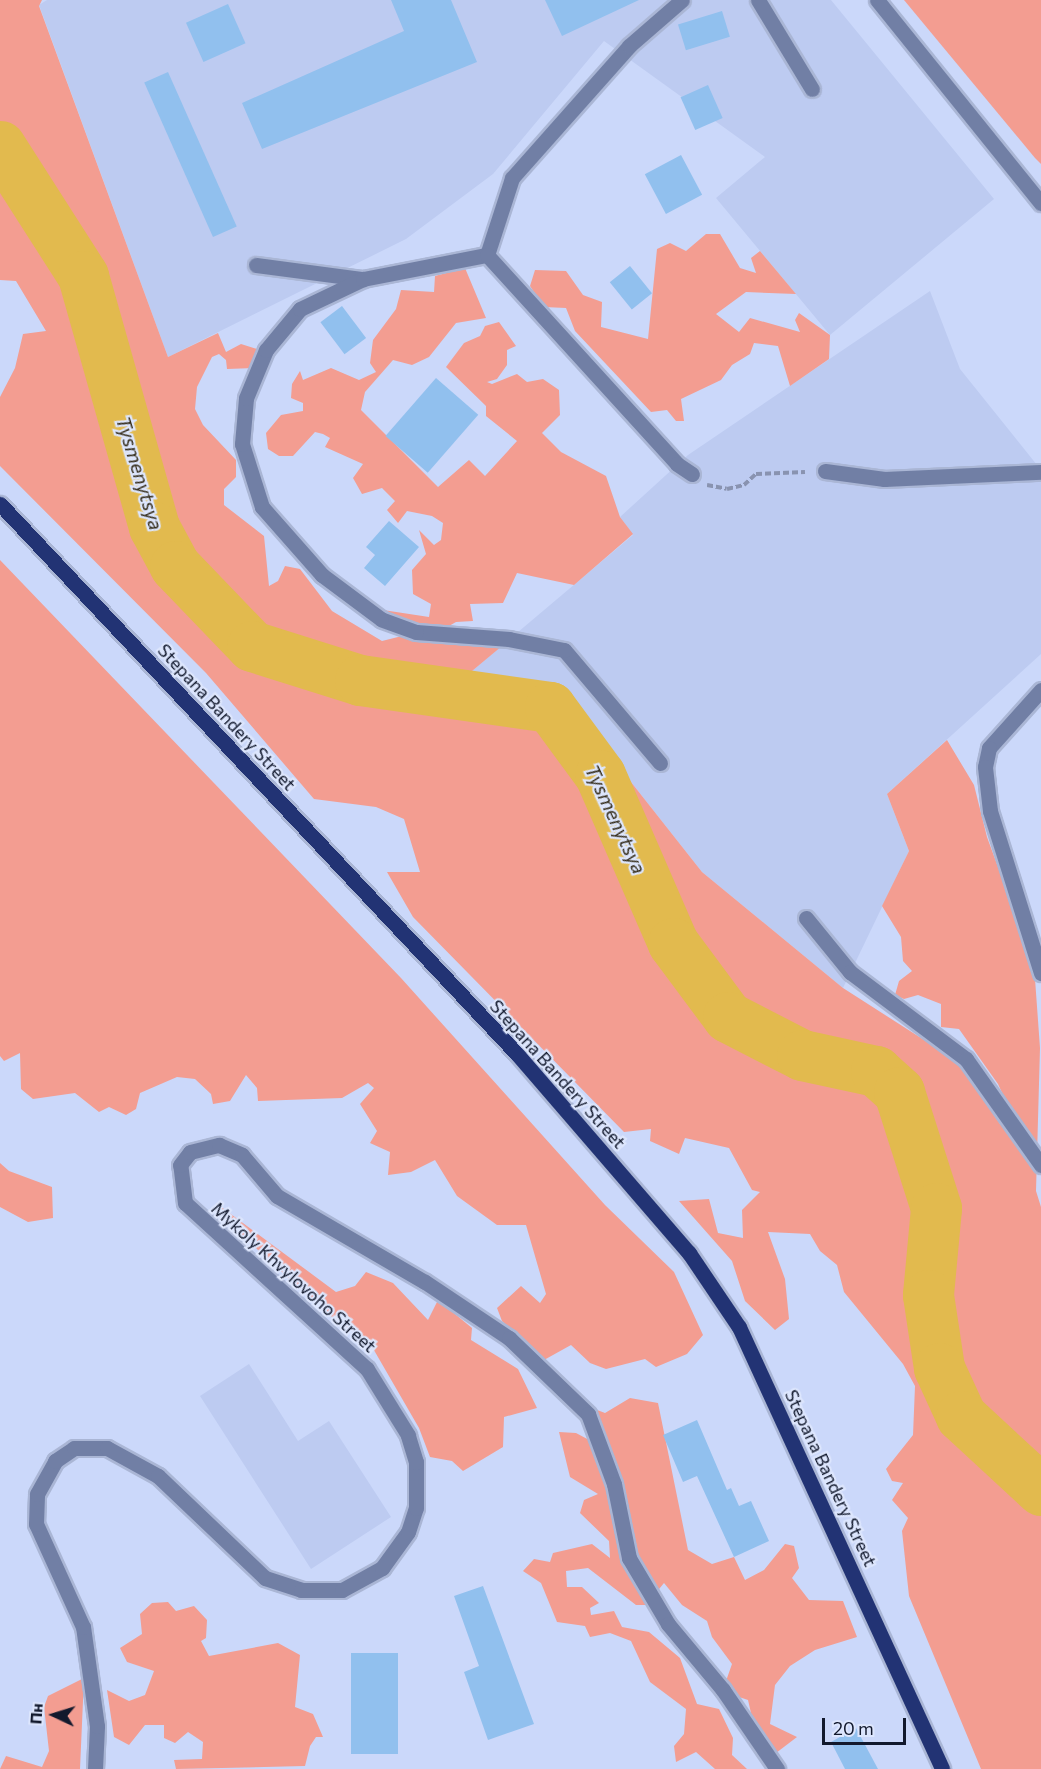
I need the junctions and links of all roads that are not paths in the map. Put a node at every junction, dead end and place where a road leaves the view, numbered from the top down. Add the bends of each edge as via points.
1 (682, 0) edge
2 (758, 0) edge
3 (877, 0) edge
4 (812, 89) dead end
5 (1041, 203) edge
6 (487, 255) junction
7 (256, 265) dead end
8 (363, 279) junction
9 (825, 471) road end
10 (1041, 472) edge
11 (692, 474) road end
12 (0, 504) edge
13 (1041, 690) edge
14 (660, 763) dead end
15 (806, 918) dead end
16 (1041, 973) edge
17 (1041, 1165) edge
18 (95, 1769) edge
19 (777, 1769) edge
20 (942, 1769) edge

1 - 6 street via 629,46 512,178
2 - 4 street
3 - 5 street
6 - 8 street
6 - 11 street via 677,465
7 - 8 street
8 - 14 street via 300,309 266,351 246,398 243,444 262,507 322,575 381,619 416,632 509,639 564,650
9 - 10 street via 884,479
12 - 20 main road, Stepana Bandery Street via 518,1055 689,1253 739,1327
13 - 16 street via 989,748 985,767 990,811
15 - 17 street via 850,972 966,1059
18 - 19 street, Mykoly Khvylovoho Street via 97,1726 83,1627 36,1524 37,1494 55,1461 74,1448 107,1448 158,1476 265,1578 301,1590 342,1590 382,1568 408,1532 416,1508 416,1462 408,1435 367,1369 185,1203 180,1165 190,1152 219,1145 242,1155 277,1196 425,1282 509,1338 588,1414 614,1484 629,1558 668,1624 723,1690

